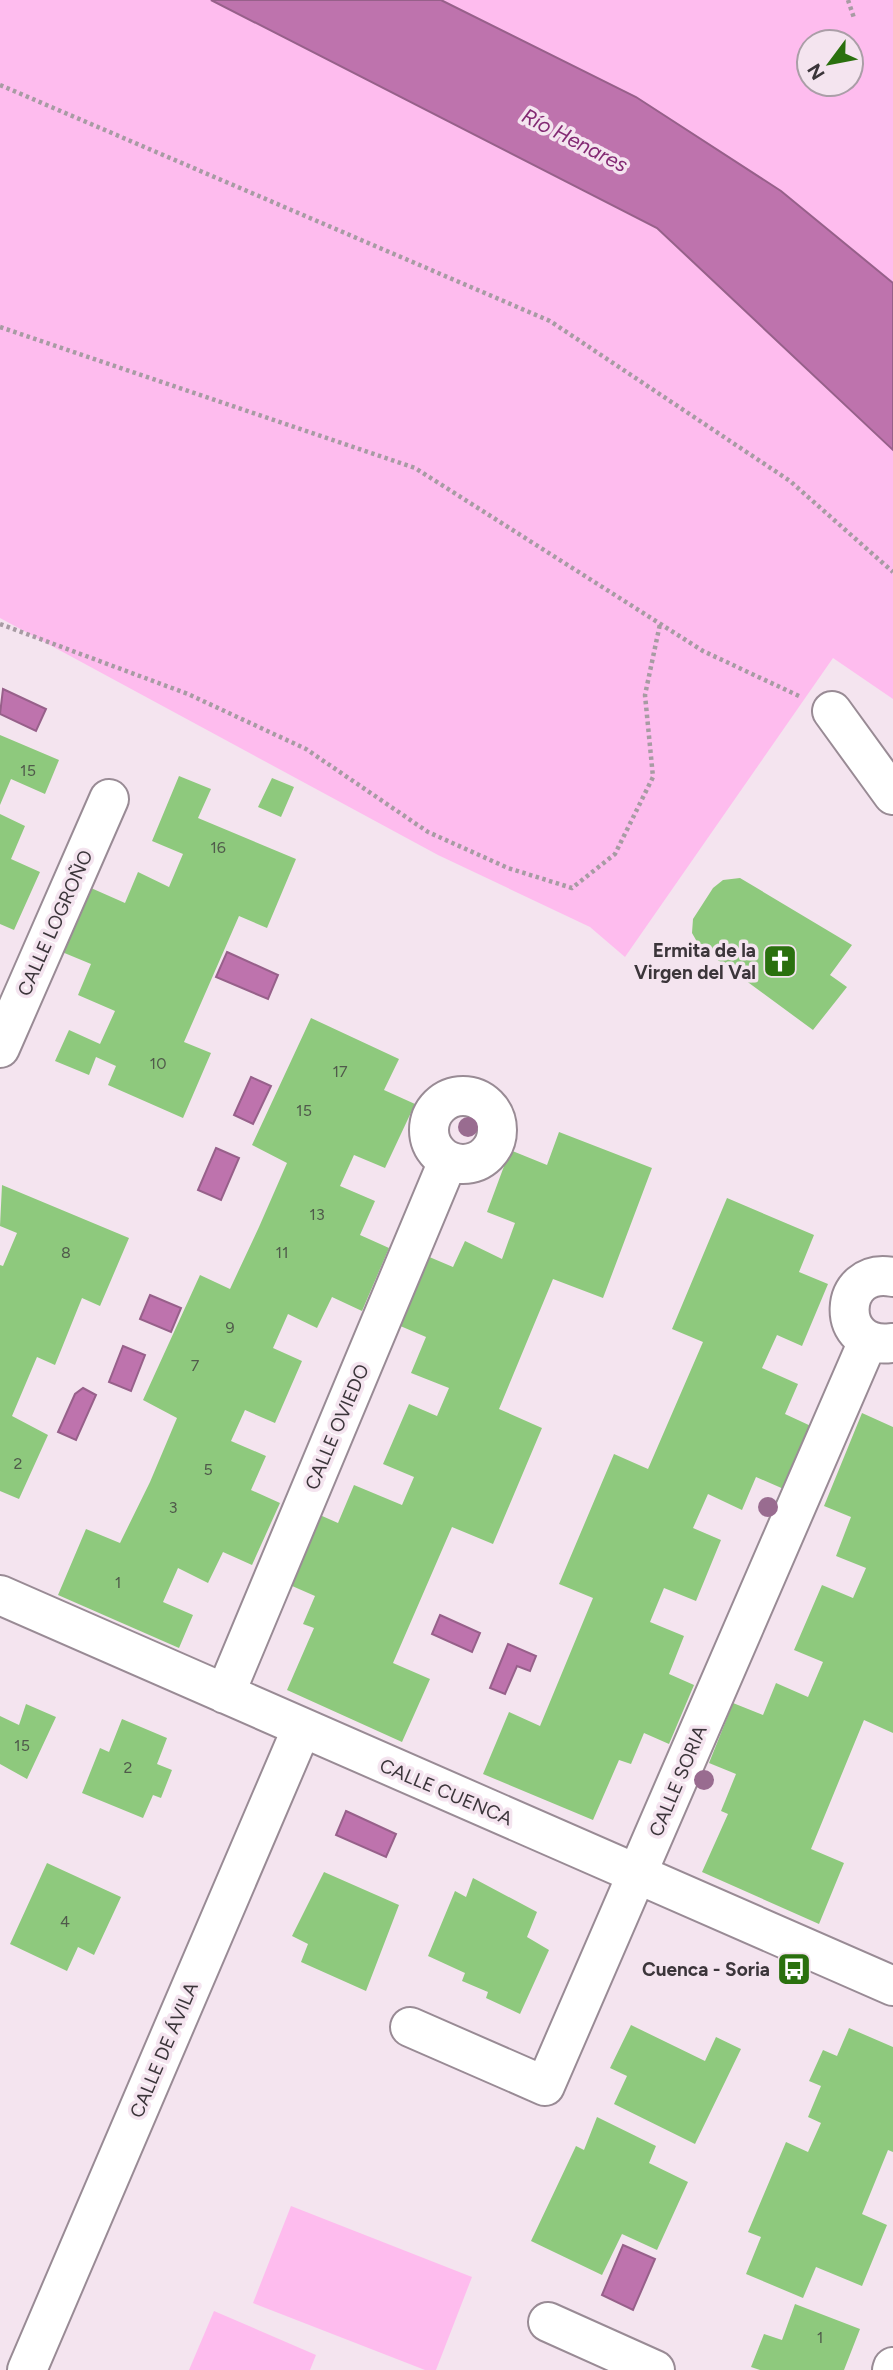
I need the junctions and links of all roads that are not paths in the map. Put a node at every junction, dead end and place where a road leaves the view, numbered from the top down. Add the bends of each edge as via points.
1 (832, 711) road end
2 (887, 778) edge
3 (109, 799) dead end
4 (0, 1048) edge
5 (449, 1161) dead end
6 (893, 1277) edge
7 (881, 1342) edge
8 (0, 1595) edge
9 (225, 1694) junction
10 (301, 1730) junction
11 (637, 1875) junction
12 (893, 1986) edge
13 (410, 2027) dead end
14 (548, 2322) dead end
15 (27, 2370) edge
16 (655, 2370) edge

1 - 2 street
3 - 4 street, CALLE LOGROÑO
5 - 9 street, CALLE OVIEDO
6 - 7 street via 872,1277 849,1302 852,1324
7 - 11 street, CALLE SORIA
8 - 9 street, CALLE CUENCA
9 - 10 street, CALLE CUENCA
10 - 11 street, CALLE CUENCA
10 - 15 street, CALLE DE ÁVILA
11 - 12 street, CALLE CUENCA
11 - 13 street, CALLE SORIA via 545,2086
14 - 16 street

